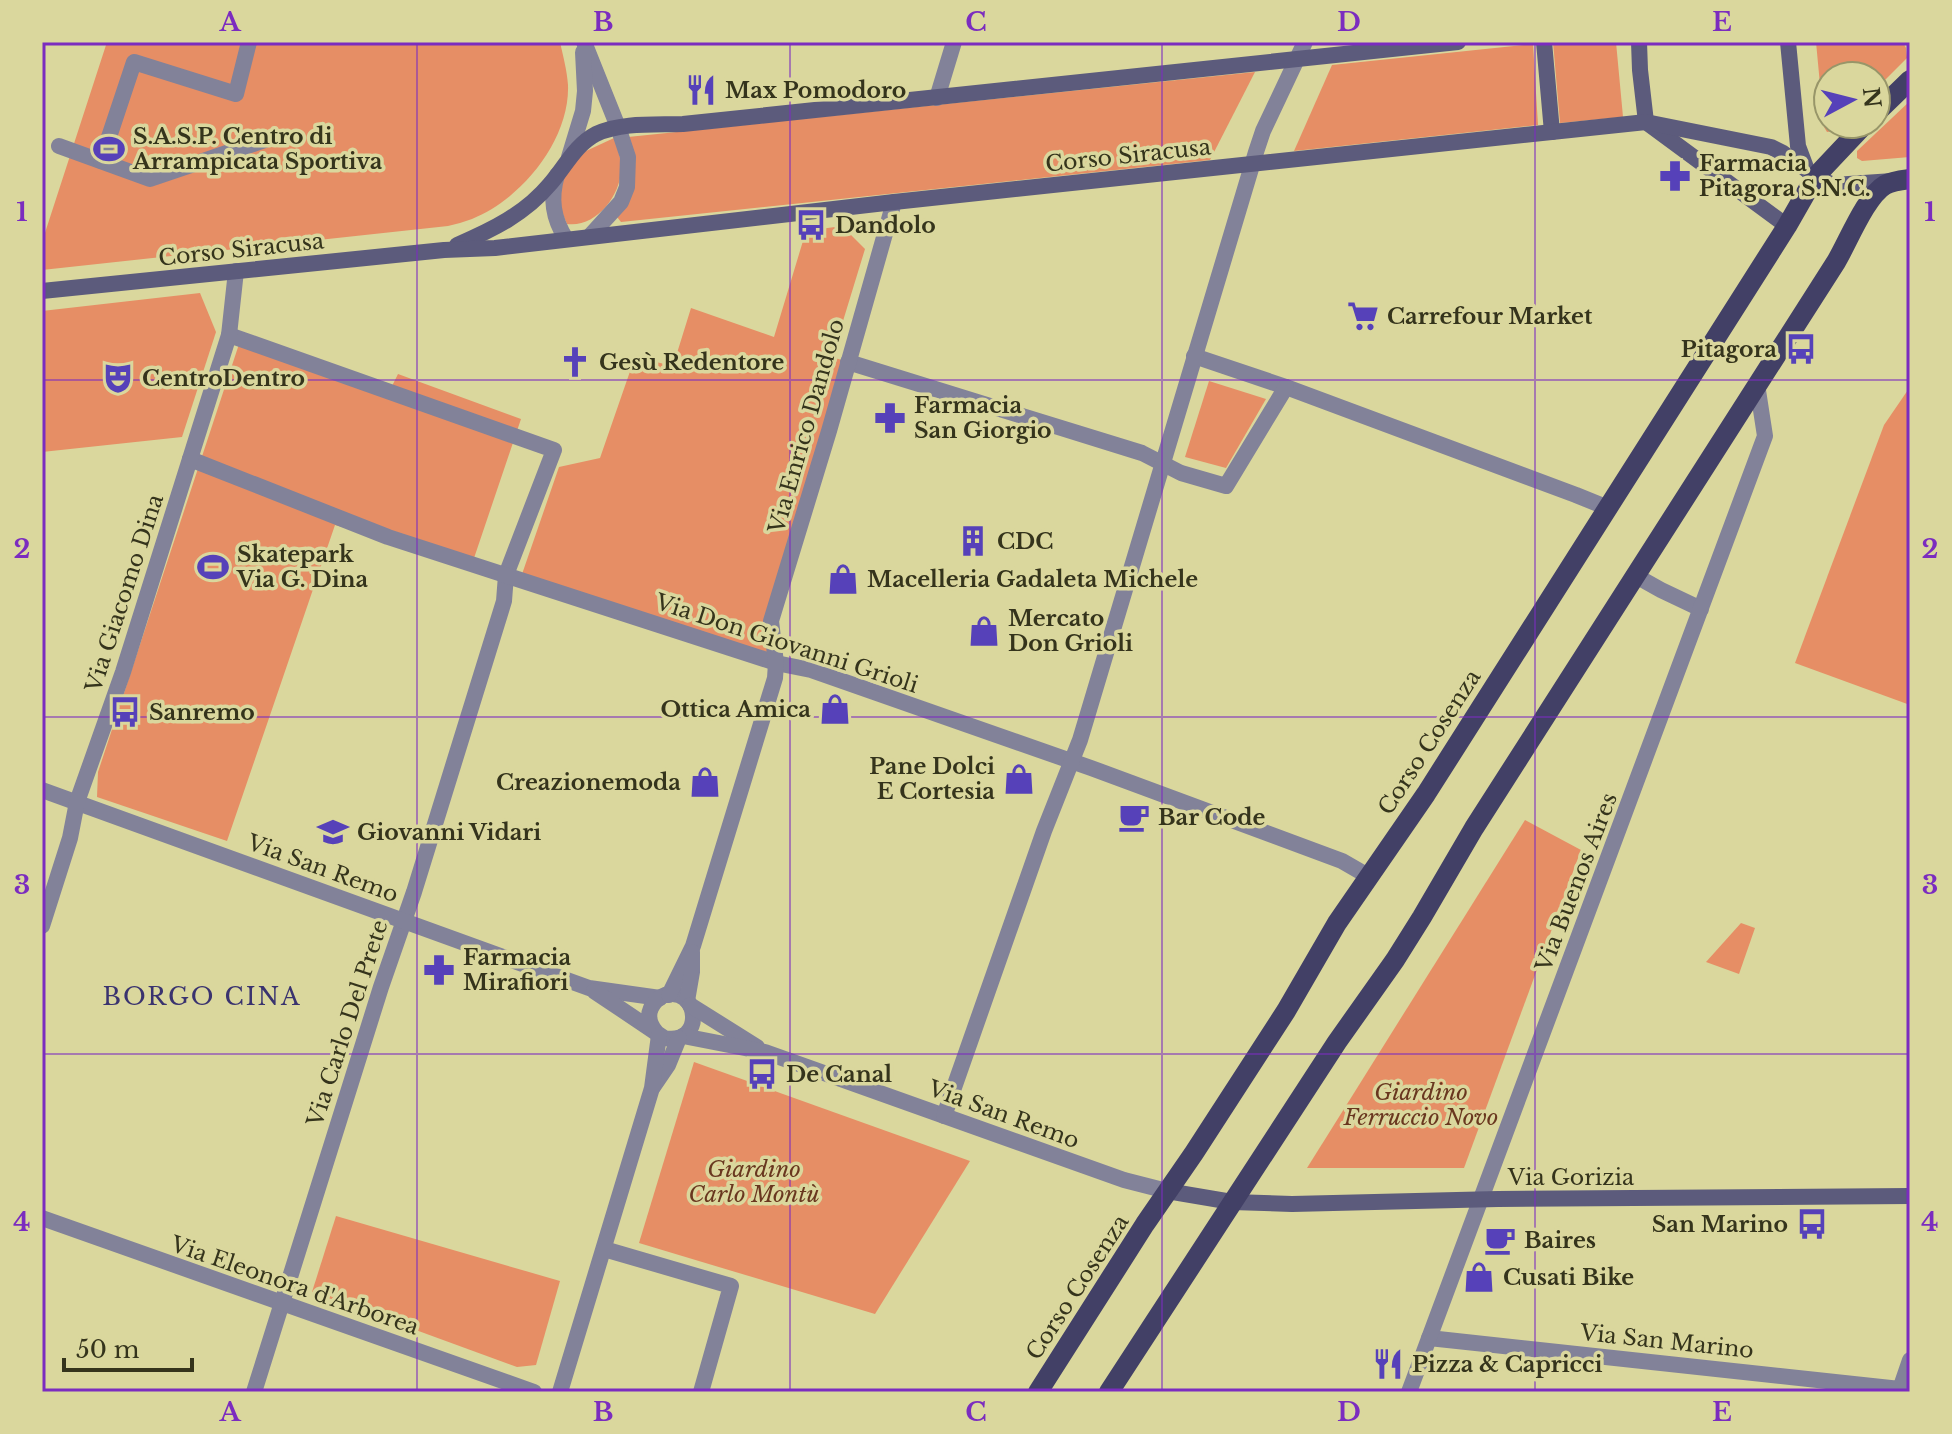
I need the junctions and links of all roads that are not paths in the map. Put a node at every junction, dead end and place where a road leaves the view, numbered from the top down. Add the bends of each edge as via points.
1 (249, 42) edge
2 (583, 42) edge
3 (954, 42) edge
4 (1458, 42) edge
5 (1544, 42) edge
6 (1639, 42) edge
7 (1788, 42) edge
8 (1301, 50) edge
9 (1910, 80) edge
10 (1892, 97) edge
11 (937, 98) junction
12 (1646, 122) junction
13 (618, 127) junction
14 (1552, 132) junction
15 (265, 140) dead end
16 (1848, 140) edge
17 (59, 146) dead end
18 (569, 157) junction
19 (101, 161) junction
20 (1252, 164) junction
21 (1811, 174) junction
22 (557, 175) junction
23 (1902, 180) edge
24 (894, 202) junction
25 (1787, 226) junction
26 (590, 236) junction
27 (566, 239) junction
28 (444, 250) junction
29 (236, 271) junction
30 (42, 291) edge
31 (229, 335) junction
32 (1194, 356) junction
33 (848, 362) junction
34 (1757, 384) junction
35 (1286, 387) junction
36 (190, 459) junction
37 (1163, 463) junction
38 (1608, 508) junction
39 (506, 575) junction
40 (1636, 576) junction
41 (1701, 609) junction
42 (776, 663) junction
43 (1071, 761) junction
44 (42, 790) edge
45 (77, 802) junction
46 (1368, 876) junction
47 (403, 921) junction
48 (42, 926) edge
49 (693, 946) junction
50 (589, 988) junction
51 (664, 996) junction
52 (688, 1003) junction
53 (658, 1033) junction
54 (681, 1037) junction
55 (765, 1052) junction
56 (652, 1088) junction
57 (944, 1116) junction
58 (1167, 1191) junction
59 (1910, 1196) edge
60 (1480, 1200) junction
61 (1232, 1202) junction
62 (42, 1218) edge
63 (604, 1249) junction
64 (282, 1303) junction
65 (1429, 1338) junction
66 (1910, 1360) edge
67 (1899, 1390) edge
68 (254, 1392) edge
69 (534, 1392) edge
70 (560, 1392) edge
71 (701, 1392) edge
72 (1038, 1392) edge
73 (1109, 1392) edge
74 (1409, 1392) edge

1 - 19 street via 236,94 134,62
2 - 13 street
2 - 18 street via 583,111
3 - 11 street
4 - 8 street, Corso Siracusa
5 - 14 street
6 - 12 street
7 - 21 street via 1798,146
8 - 11 street, Corso Siracusa
8 - 20 street
9 - 10 main road
11 - 13 street, Corso Siracusa
12 - 14 street, Corso Siracusa
12 - 21 street, Corso Siracusa via 1771,147
12 - 25 street
13 - 18 street, Corso Siracusa via 595,135
13 - 26 street via 628,157 627,187 621,202
14 - 20 street, Corso Siracusa
15 - 19 street via 150,179
16 - 21 main road, Corso Cosenza
17 - 19 street
18 - 22 street, Corso Siracusa
20 - 24 street, Corso Siracusa
20 - 32 street
21 - 23 street via 1834,185
21 - 25 main road, Corso Cosenza
22 - 27 street via 553,207
22 - 28 street, Corso Siracusa via 519,213
23 - 34 main road via 1884,185 1871,199
24 - 26 street, Corso Siracusa
24 - 33 street, Via Enrico Dandolo
25 - 38 main road, Corso Cosenza
26 - 27 street, Corso Siracusa
27 - 28 street, Corso Siracusa
28 - 29 street, Corso Siracusa
29 - 30 street, Corso Siracusa
29 - 31 street, Via Giacomo Dina
31 - 36 street, Via Giacomo Dina
31 - 39 street, Via Carlo Del Prete via 554,450
32 - 35 street
32 - 37 street
33 - 37 street
33 - 42 street, Via Enrico Dandolo via 771,621
34 - 40 main road
34 - 41 street, Via Buenos Aires via 1765,436
35 - 37 street via 1226,486
35 - 38 street
36 - 39 street, Via Don Giovanni Grioli via 384,535
36 - 45 street, Via Giacomo Dina
37 - 43 street
38 - 46 main road, Corso Cosenza
39 - 42 street, Via Don Giovanni Grioli
39 - 47 street, Via Carlo Del Prete via 504,601
40 - 41 street
40 - 61 main road via 1395,960
41 - 60 street, Via Buenos Aires
42 - 43 street, Via Don Giovanni Grioli via 811,670
42 - 49 street, Via Enrico Dandolo
43 - 46 street, Via Don Giovanni Grioli via 1342,861
43 - 57 street
44 - 45 street, Via San Remo
45 - 47 street, Via San Remo
45 - 48 street, Via Giacomo Dina
46 - 58 main road, Corso Cosenza
47 - 50 street, Via San Remo
47 - 64 street, Via Carlo Del Prete
49 - 51 street
49 - 52 street
50 - 51 street, Via San Remo
50 - 53 street, Via San Remo
51 - 52 street via 678,995
51 - 53 street via 650,1014
52 - 54 street via 693,1023
52 - 55 street, Via San Remo
53 - 54 street
53 - 56 street
54 - 55 street, Via San Remo
54 - 56 street
55 - 57 street, Via San Remo
56 - 63 street
57 - 58 street, Via San Remo
58 - 61 street, Via San Remo
58 - 72 main road, Corso Cosenza
59 - 60 street, Via Gorizia
60 - 61 street, Via Gorizia
60 - 65 street, Via Buenos Aires
61 - 73 main road
62 - 64 street, Via Eleonora d'Arborea
63 - 70 street
63 - 71 street via 731,1286
64 - 68 street, Via Carlo Del Prete
64 - 69 street, Via Eleonora d'Arborea
65 - 67 street, Via San Marino
65 - 74 street, Via Buenos Aires
66 - 67 street, Via San Marino

